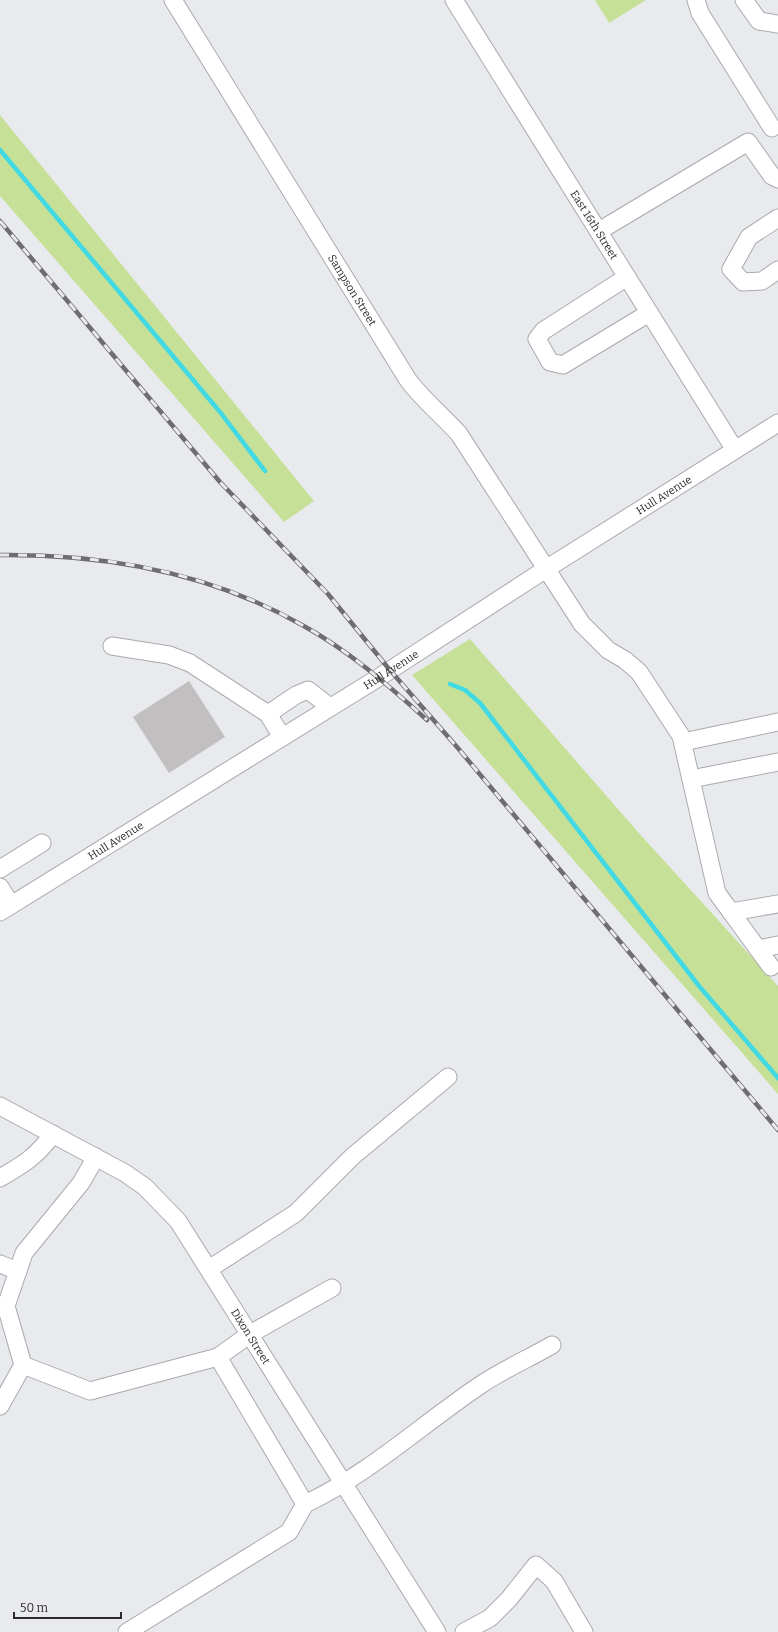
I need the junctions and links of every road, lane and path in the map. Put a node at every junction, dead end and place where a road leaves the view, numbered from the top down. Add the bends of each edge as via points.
1 (173, 0) edge
2 (454, 0) edge
3 (696, 0) edge
4 (744, 0) edge
5 (778, 24) edge
6 (775, 126) edge
7 (748, 142) junction
8 (778, 179) edge
9 (778, 218) edge
10 (598, 232) junction
11 (778, 270) edge
12 (627, 277) junction
13 (649, 312) junction
14 (778, 423) edge
15 (735, 450) junction
16 (546, 569) junction
17 (112, 646) dead end
18 (330, 707) junction
19 (268, 714) junction
20 (778, 722) edge
21 (282, 737) junction
22 (683, 742) junction
23 (778, 762) edge
24 (691, 779) junction
25 (42, 843) dead end
26 (0, 869) edge
27 (0, 887) edge
28 (778, 904) edge
29 (6, 909) edge
30 (731, 912) junction
31 (778, 944) edge
32 (758, 949) junction
33 (771, 967) dead end
34 (448, 1077) dead end
35 (0, 1106) edge
36 (53, 1134) junction
37 (96, 1157) junction
38 (0, 1178) edge
39 (0, 1264) edge
40 (209, 1269) junction
41 (18, 1271) junction
42 (332, 1288) dead end
43 (250, 1334) junction
44 (552, 1345) dead end
45 (218, 1357) junction
46 (23, 1365) junction
47 (0, 1406) edge
48 (344, 1483) junction
49 (305, 1504) junction
50 (127, 1632) edge
51 (437, 1632) edge
52 (464, 1632) edge
53 (584, 1632) edge

1 - 16 street, Sampson Street via 408,380 424,400 459,434
2 - 10 street, East 16th Street
3 - 6 street via 700,13
4 - 5 street via 759,21
6 - 7 street
7 - 8 street via 772,176
7 - 10 street
9 - 11 street via 749,237 731,270 743,282 762,281
10 - 12 street, East 16th Street
12 - 13 street, East 16th Street
12 - 13 street via 543,331 537,339 550,362 563,365
13 - 15 street, East 16th Street
14 - 15 street, Hull Avenue
15 - 16 street, Hull Avenue
16 - 18 street, Hull Avenue
16 - 22 street, Sampson Street via 582,624 608,650 639,672
17 - 19 street via 169,655 190,663
18 - 19 street via 308,690
18 - 21 street, Hull Avenue
19 - 21 street
20 - 22 street
21 - 29 street, Hull Avenue
22 - 24 street, Sampson Street
23 - 24 street
24 - 30 street, Sampson Street via 717,893
25 - 26 street
27 - 29 street
28 - 30 street
30 - 32 street, Sampson Street
31 - 32 street
32 - 33 street, Sampson Street
34 - 40 street via 353,1156 296,1213
35 - 36 street, Dixon Street
36 - 37 street, Dixon Street
36 - 38 street via 40,1152
37 - 40 street, Dixon Street via 145,1187 178,1221
37 - 41 street via 81,1183 24,1253
39 - 41 street
40 - 43 street, Dixon Street
41 - 46 street via 6,1306
42 - 43 street
43 - 45 street
43 - 48 street, Dixon Street
44 - 48 street via 480,1385
45 - 46 street via 90,1391
45 - 49 street
46 - 47 street
48 - 49 street
48 - 51 street, Dixon Street
49 - 50 street via 289,1532
52 - 53 street via 490,1618 536,1566 554,1581

